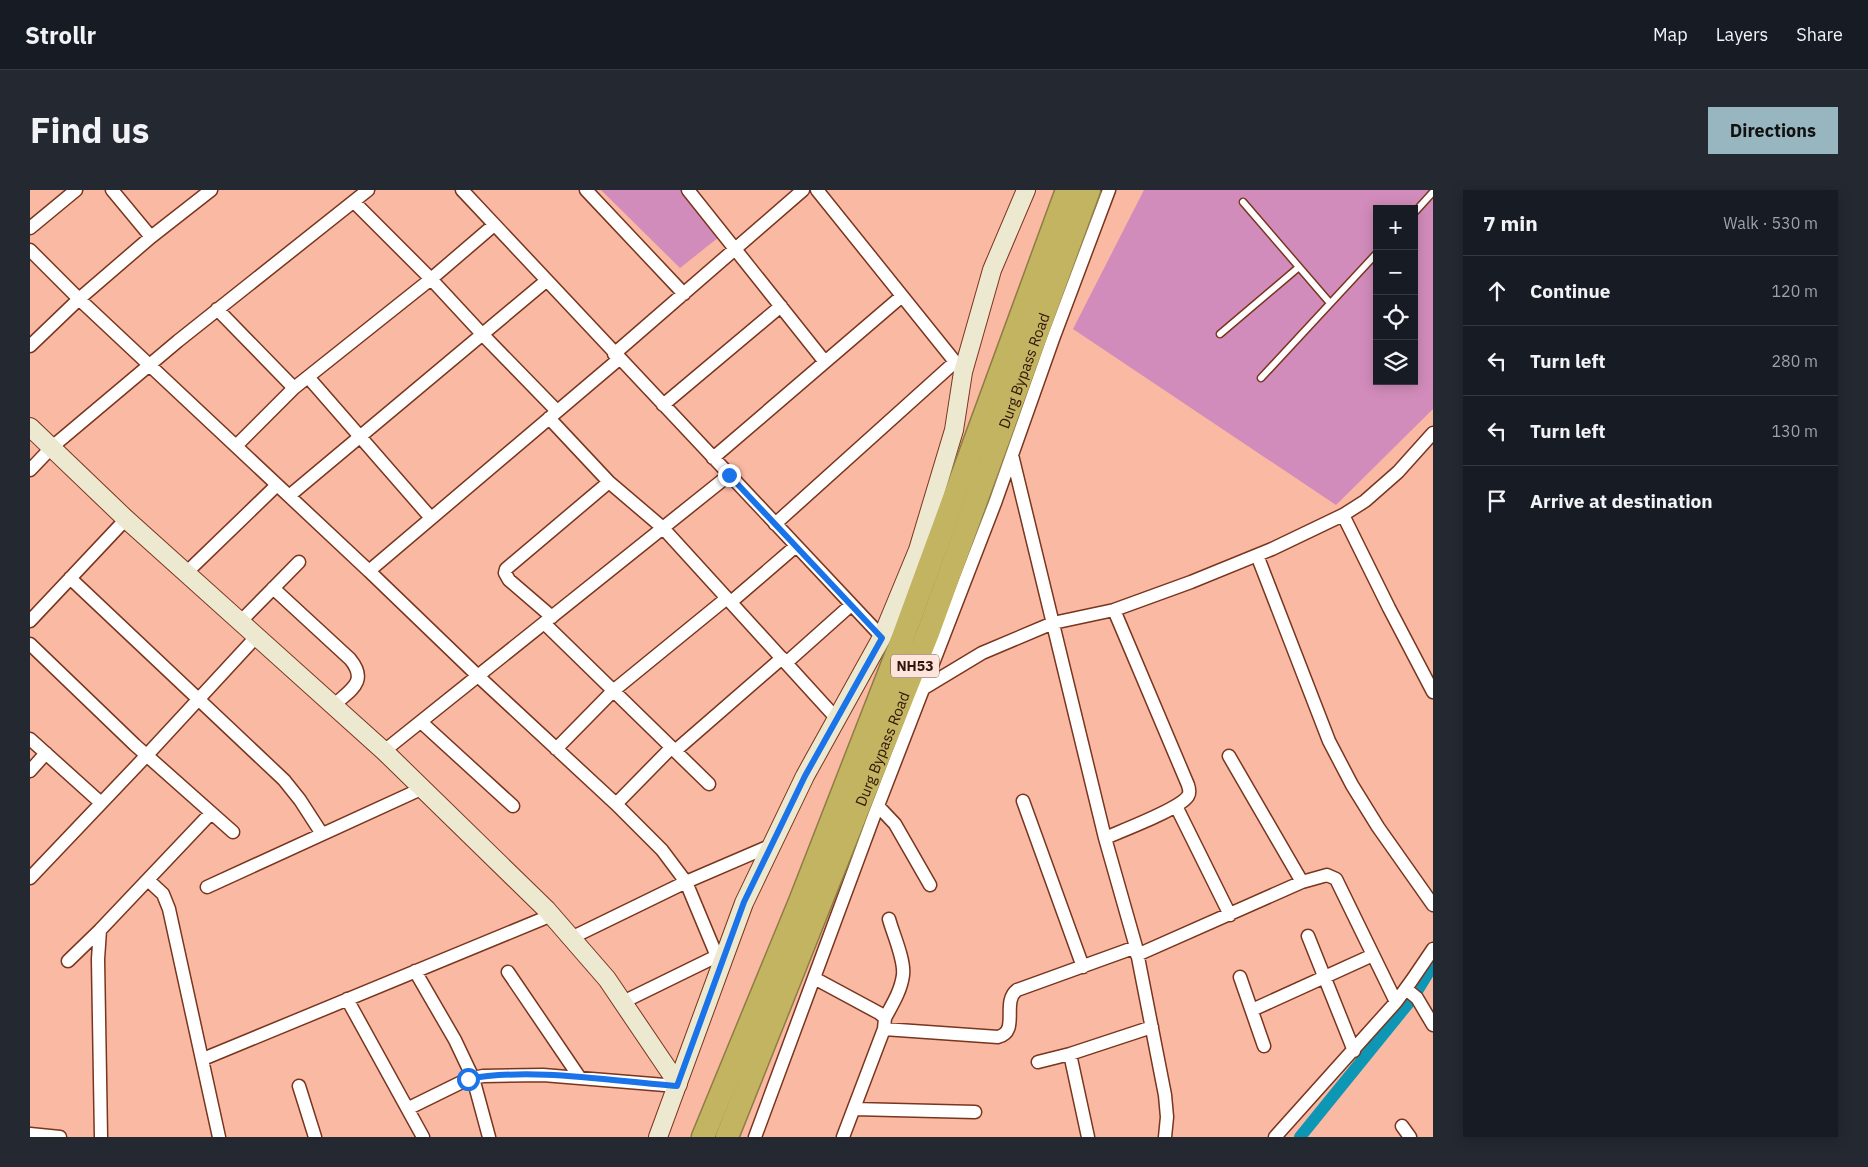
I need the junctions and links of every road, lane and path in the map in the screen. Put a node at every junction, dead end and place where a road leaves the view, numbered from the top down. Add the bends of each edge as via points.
1 (76, 190) edge
2 (112, 190) edge
3 (211, 190) edge
4 (368, 190) edge
5 (462, 190) edge
6 (586, 190) edge
7 (688, 190) edge
8 (804, 190) edge
9 (817, 190) edge
10 (1026, 190) edge
11 (1067, 190) edge
12 (1089, 190) edge
13 (1109, 190) edge
14 (1433, 192) edge
15 (354, 202) junction
16 (1243, 202) dead end
17 (1418, 209) edge
18 (494, 225) junction
19 (30, 228) edge
20 (151, 237) junction
21 (30, 250) edge
22 (736, 250) junction
23 (1373, 257) edge
24 (1299, 267) junction
25 (432, 278) junction
26 (546, 281) junction
27 (684, 294) junction
28 (902, 296) junction
29 (79, 299) junction
30 (1330, 303) junction
31 (781, 306) junction
32 (217, 309) junction
33 (482, 334) junction
34 (1220, 334) dead end
35 (30, 346) edge
36 (616, 356) junction
37 (825, 362) junction
38 (150, 365) junction
39 (959, 367) junction
40 (308, 377) junction
41 (1261, 378) dead end
42 (294, 388) junction
43 (663, 405) junction
44 (553, 415) junction
45 (30, 427) edge
46 (1433, 433) edge
47 (360, 435) junction
48 (236, 446) junction
49 (52, 447) junction
50 (1012, 455) junction
51 (713, 458) junction
52 (30, 470) edge
53 (729, 475) junction
54 (609, 482) junction
55 (277, 485) junction
56 (289, 496) junction
57 (1343, 515) junction
58 (431, 518) junction
59 (126, 519) junction
60 (775, 524) junction
61 (663, 528) junction
62 (796, 546) junction
63 (1257, 555) junction
64 (299, 562) dead end
65 (369, 571) junction
66 (186, 573) junction
67 (70, 578) junction
68 (273, 588) junction
69 (729, 600) junction
70 (851, 604) junction
71 (1114, 610) junction
72 (548, 620) junction
73 (30, 621) edge
74 (240, 622) junction
75 (1053, 623) junction
76 (256, 636) junction
77 (882, 638) junction
78 (30, 644) edge
79 (784, 661) junction
80 (478, 676) junction
81 (924, 688) junction
82 (613, 691) junction
83 (1433, 692) edge
84 (198, 700) junction
85 (333, 706) junction
86 (837, 719) junction
87 (422, 722) junction
88 (30, 739) edge
89 (556, 749) junction
90 (673, 750) junction
91 (384, 751) junction
92 (46, 753) junction
93 (147, 756) junction
94 (1229, 756) dead end
95 (30, 771) edge
96 (709, 784) dead end
97 (421, 789) junction
98 (1023, 801) dead end
99 (102, 804) junction
100 (616, 804) junction
101 (513, 806) dead end
102 (878, 806) junction
103 (1176, 806) junction
104 (211, 813) junction
105 (233, 832) dead end
106 (322, 834) junction
107 (1105, 838) junction
108 (772, 845) junction
109 (30, 878) edge
110 (148, 880) junction
111 (686, 882) junction
112 (1302, 882) junction
113 (930, 885) dead end
114 (207, 887) dead end
115 (1433, 905) edge
116 (552, 915) junction
117 (1230, 915) junction
118 (889, 919) dead end
119 (100, 930) junction
120 (1308, 936) dead end
121 (571, 938) junction
122 (1433, 949) edge
123 (1136, 951) junction
124 (1373, 955) junction
125 (68, 961) dead end
126 (719, 961) junction
127 (1083, 967) junction
128 (415, 971) junction
129 (508, 972) dead end
130 (1240, 977) dead end
131 (1324, 977) junction
132 (814, 978) junction
133 (1406, 988) junction
134 (347, 999) junction
135 (623, 1002) junction
136 (1396, 1002) junction
137 (1252, 1010) junction
138 (884, 1024) junction
139 (1433, 1025) edge
140 (1152, 1027) junction
141 (1264, 1046) dead end
142 (1354, 1051) junction
143 (1070, 1054) junction
144 (203, 1059) junction
145 (1038, 1062) dead end
146 (473, 1078) junction
147 (580, 1078) junction
148 (677, 1085) junction
149 (299, 1086) dead end
150 (408, 1108) junction
151 (854, 1109) junction
152 (976, 1112) dead end
153 (1402, 1126) dead end
154 (30, 1134) edge
155 (60, 1137) edge
156 (101, 1137) edge
157 (219, 1137) edge
158 (316, 1137) edge
159 (423, 1137) edge
160 (490, 1137) edge
161 (658, 1137) edge
162 (703, 1137) edge
163 (727, 1137) edge
164 (755, 1137) edge
165 (843, 1137) edge
166 (1088, 1137) edge
167 (1165, 1137) edge
168 (1275, 1137) edge
169 (1410, 1137) edge

1 - 19 street
2 - 20 street
3 - 20 street
4 - 15 street
5 - 18 street
6 - 27 street
7 - 22 street
8 - 22 street
9 - 28 street
10 - 39 street via 992,270
11 - 162 highway, Durg Bypass Road / NH53 via 902,640 801,899
12 - 163 highway, Durg Bypass Road / NH53 via 928,633
13 - 50 street
14 - 17 lane
15 - 25 street
15 - 32 street
16 - 24 lane
18 - 25 street
18 - 26 street
20 - 29 street
21 - 29 street
22 - 27 street
22 - 31 street
23 - 30 lane
24 - 30 lane
24 - 34 lane
25 - 33 street
25 - 40 street
26 - 33 street
26 - 36 street
27 - 36 street
28 - 37 street
28 - 39 street
29 - 35 street
29 - 38 street
30 - 41 lane
31 - 37 street
31 - 43 street
32 - 38 street
32 - 42 street
33 - 44 street
33 - 47 street
36 - 43 street
36 - 44 street
37 - 51 street
38 - 48 street
38 - 49 street
39 - 60 street
39 - 77 street via 954,430 918,550
40 - 42 street
40 - 47 street
42 - 48 street
43 - 51 street
44 - 54 street
44 - 58 street
45 - 49 street
46 - 57 street via 1398,472
47 - 56 street
47 - 58 street
48 - 55 street
49 - 52 street
49 - 59 street
50 - 75 street
50 - 81 street
51 - 53 street
53 - 60 street
53 - 61 street
54 - 61 street
54 - 72 street via 506,569 509,580
55 - 56 street
55 - 66 street
56 - 65 street
57 - 63 street
57 - 83 street
58 - 65 street
59 - 66 street
59 - 67 street
60 - 62 street
61 - 69 street
61 - 72 street
62 - 69 street
62 - 70 street
63 - 71 street
63 - 115 street via 1329,741 1378,826
64 - 68 street
65 - 80 street
66 - 74 street
67 - 73 street
67 - 84 street
68 - 74 street
68 - 85 street via 358,668 358,682
69 - 79 street
69 - 82 street
70 - 77 street
70 - 79 street
71 - 75 street
71 - 103 street via 1188,785 1188,796
72 - 80 street
72 - 82 street
74 - 76 street
75 - 81 street via 982,654
75 - 107 street
76 - 84 street
76 - 85 street
77 - 86 street
78 - 93 street
79 - 86 street
79 - 90 street
80 - 87 street
80 - 89 street
81 - 102 street
82 - 89 street
82 - 90 street
84 - 93 street
84 - 106 street via 284,780
85 - 91 street
86 - 108 street
87 - 91 street
87 - 101 street
88 - 92 street
89 - 100 street
90 - 96 street
90 - 100 street
91 - 97 street
92 - 95 street
92 - 99 street
93 - 99 street
93 - 104 street
94 - 112 street
97 - 106 street
97 - 116 street
98 - 127 street
99 - 109 street
100 - 111 street via 662,850
102 - 113 street via 895,824
102 - 132 street
103 - 107 street
103 - 117 street
104 - 105 street
104 - 110 street
106 - 114 street
107 - 123 street
108 - 111 street
108 - 126 street
110 - 119 street
110 - 144 street via 162,894 169,909
111 - 121 street
111 - 126 street
112 - 117 street
112 - 124 street via 1323,875 1336,879
116 - 121 street
116 - 128 street
117 - 123 street
118 - 138 street via 902,975
119 - 125 street
119 - 156 street
120 - 131 street
121 - 135 street
122 - 133 street
123 - 127 street
123 - 140 street
124 - 131 street
124 - 136 street
126 - 135 street
126 - 148 street
127 - 138 street via 1012,993 1009,1030 1003,1036
128 - 134 street
128 - 146 street
129 - 147 street
130 - 137 street
131 - 137 street
131 - 142 street
132 - 138 street via 879,1013
132 - 164 street
133 - 136 street
133 - 139 street via 1417,998
134 - 144 street
134 - 150 street
135 - 148 street
136 - 142 street
137 - 141 street
138 - 151 street
140 - 143 street
140 - 167 street via 1165,1095
142 - 168 street
143 - 145 street
143 - 166 street
144 - 157 street
146 - 147 street via 543,1075
146 - 150 street
146 - 160 street
147 - 148 street
148 - 161 street
149 - 158 street
150 - 159 street
151 - 152 street
151 - 165 street
153 - 169 street
154 - 155 street

